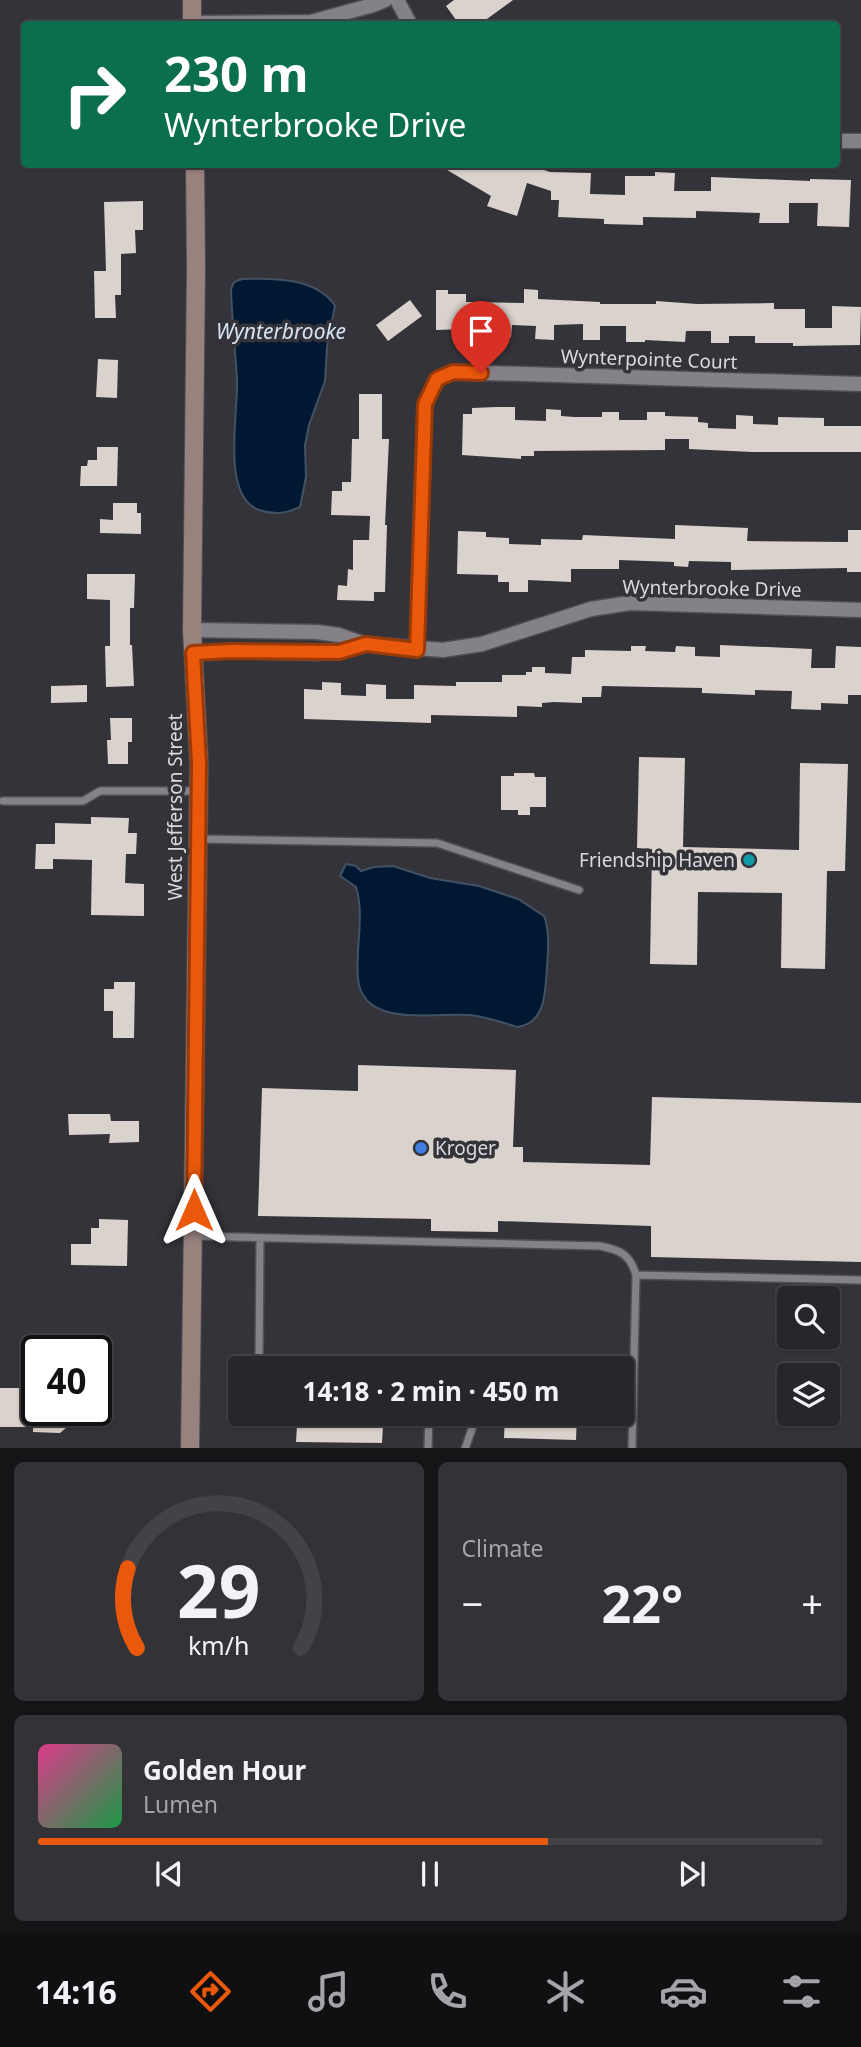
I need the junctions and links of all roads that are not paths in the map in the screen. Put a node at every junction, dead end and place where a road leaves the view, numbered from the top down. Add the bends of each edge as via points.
1 (192, 0) edge
2 (385, 0) edge
3 (397, 0) edge
4 (192, 21) edge
5 (315, 21) edge
6 (408, 21) edge
7 (840, 141) edge
8 (861, 141) edge
9 (195, 168) edge
10 (861, 384) edge
11 (861, 610) edge
12 (192, 630) junction
13 (366, 644) junction
14 (417, 650) junction
15 (193, 653) junction
16 (199, 791) junction
17 (3, 801) dead end
18 (199, 839) junction
19 (579, 890) dead end
20 (194, 1236) junction
21 (260, 1238) junction
22 (636, 1275) junction
23 (861, 1280) edge
24 (259, 1356) edge
25 (634, 1384) edge
26 (429, 1426) edge
27 (473, 1426) edge
28 (633, 1426) edge
29 (190, 1448) edge
30 (428, 1448) edge
31 (465, 1448) edge
32 (632, 1448) edge

1 - 4 street
2 - 5 street
3 - 6 street
7 - 8 street
9 - 12 street, West Jefferson Street
10 - 14 street, Wynterpointe Court via 453,372 437,379 425,404
11 - 14 street, Wynterbrooke Drive via 630,603 591,609 482,644
12 - 13 street via 317,632
12 - 15 street, West Jefferson Street
13 - 14 street, Wynterbrooke Drive
13 - 15 street, Wynterbrooke Drive via 339,652
15 - 16 street, West Jefferson Street
16 - 17 lane via 100,791 83,801
16 - 18 street, West Jefferson Street
18 - 19 lane via 437,843
18 - 20 street, West Jefferson Street
20 - 21 lane
20 - 29 street, West Jefferson Street
21 - 22 lane via 600,1246 625,1255
21 - 24 lane
22 - 23 lane
22 - 25 lane
26 - 30 lane
27 - 31 lane
28 - 32 lane

